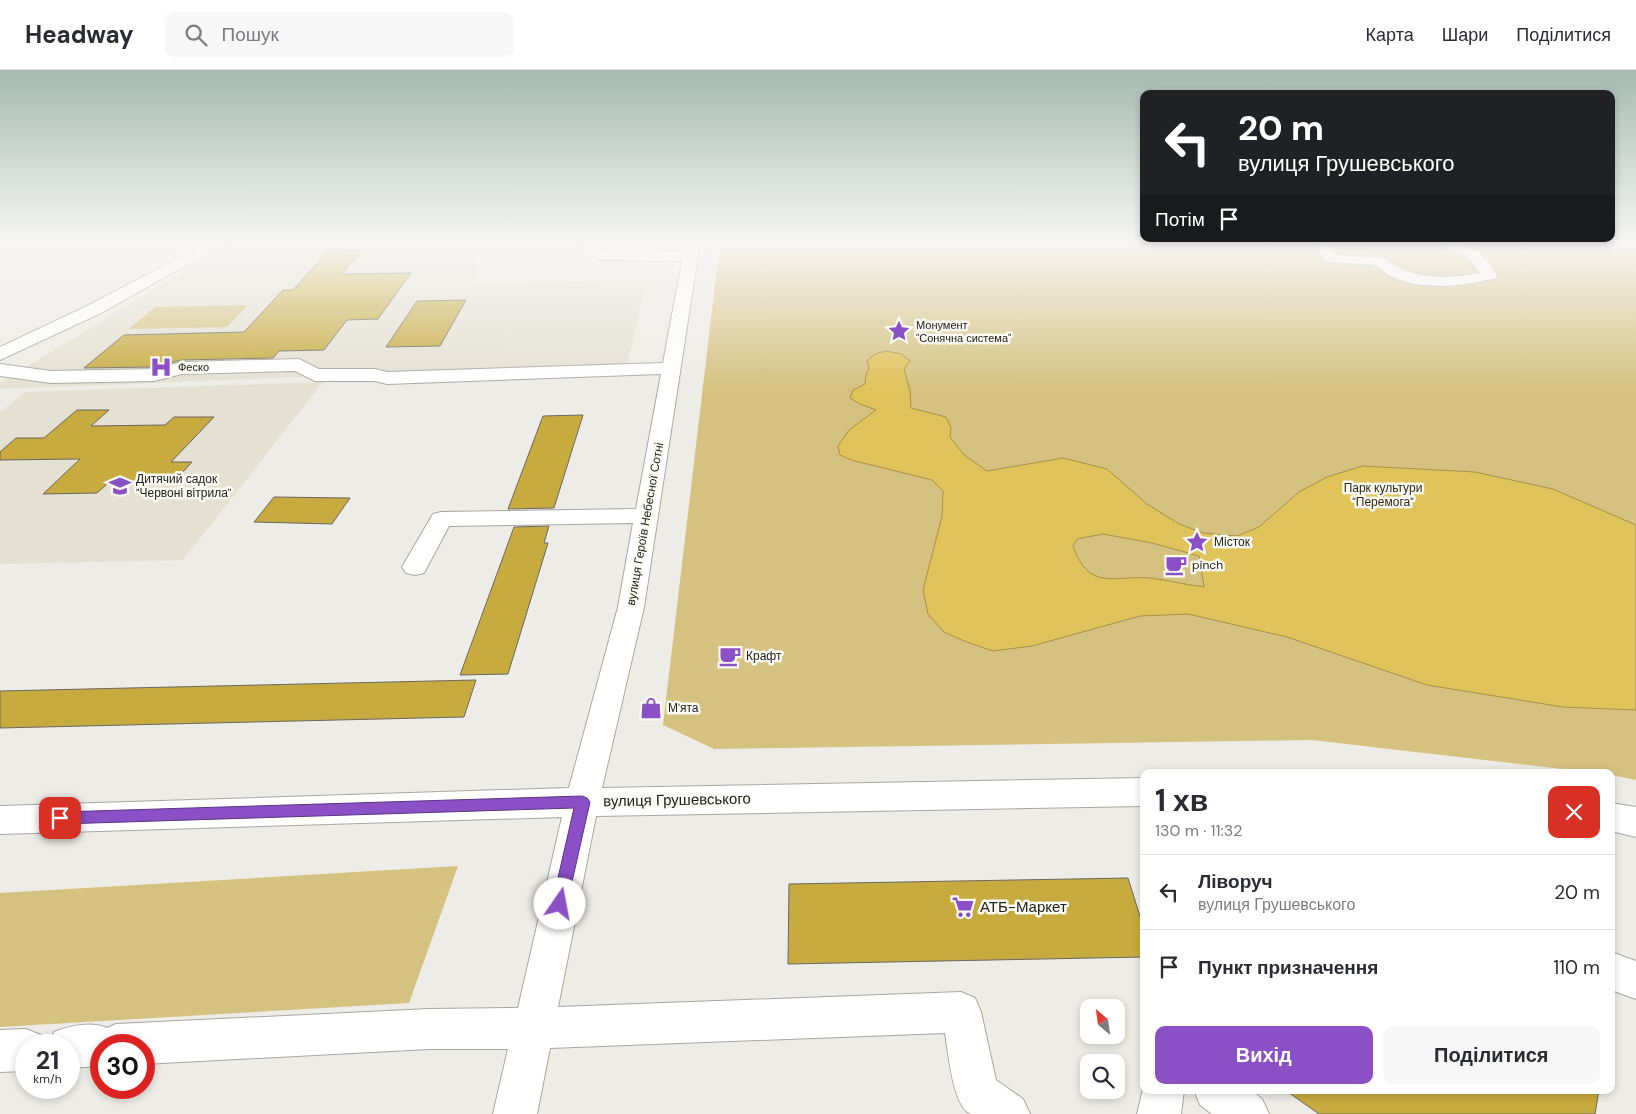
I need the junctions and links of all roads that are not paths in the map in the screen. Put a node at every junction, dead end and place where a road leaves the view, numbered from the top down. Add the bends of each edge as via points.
1 (129, 291) edge
2 (685, 291) edge
3 (0, 354) edge
4 (672, 368) junction
5 (0, 370) edge
6 (646, 516) junction
7 (416, 567) dead end
8 (1140, 792) edge
9 (582, 802) junction
10 (1615, 818) edge
11 (0, 820) edge
12 (1636, 822) edge
13 (1615, 972) edge
14 (1636, 980) edge
15 (532, 1028) junction
16 (155, 1043) edge
17 (15, 1050) edge
18 (0, 1051) edge
19 (1162, 1094) edge
20 (1220, 1094) edge
21 (515, 1114) edge
22 (1008, 1114) edge
23 (1159, 1114) edge
24 (1247, 1114) edge

1 - 3 street
2 - 4 street, вулиця Героїв Небесної Сотні
4 - 5 street via 387,378 315,375 299,365 182,368 154,374 51,377
4 - 6 street, вулиця Героїв Небесної Сотні
6 - 7 street via 440,519
6 - 9 street, вулиця Героїв Небесної Сотні via 631,607
8 - 9 street, вулиця Грушевського
9 - 11 street, вулиця Грушевського
9 - 15 street, вулиця Героїв Небесної Сотні
10 - 12 street
13 - 14 street
15 - 16 street via 429,1029
15 - 21 street, вулиця Героїв Небесної Сотні
15 - 22 street via 961,1012 977,1094
17 - 18 lane
19 - 23 street
20 - 24 street

